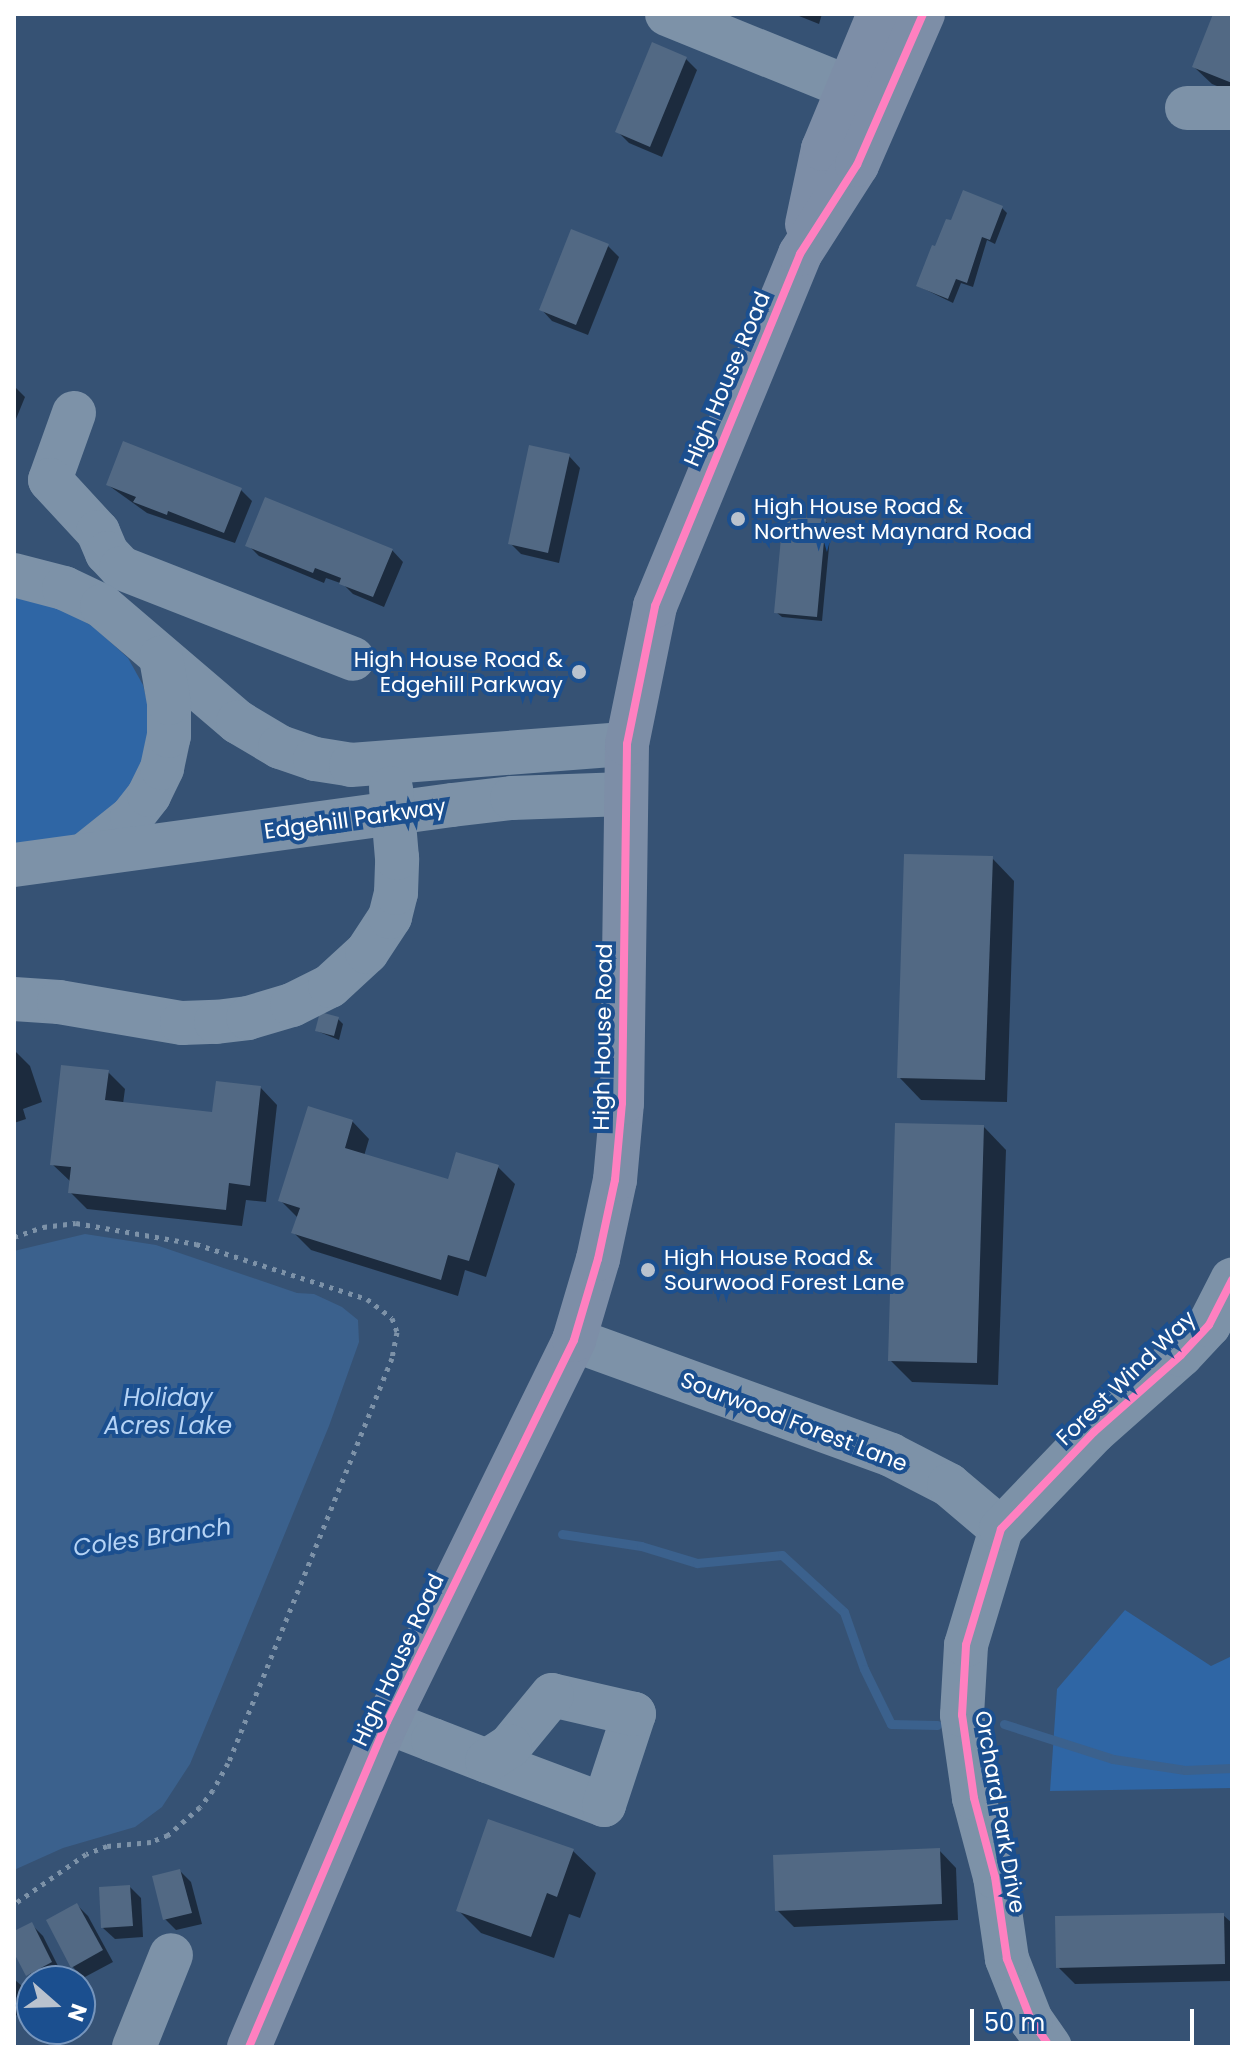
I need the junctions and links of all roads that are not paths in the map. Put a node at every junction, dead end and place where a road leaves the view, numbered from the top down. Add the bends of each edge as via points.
1 (667, 14) edge
2 (879, 14) edge
3 (923, 14) edge
4 (847, 87) junction
5 (1187, 108) dead end
6 (1232, 108) edge
7 (800, 254) junction
8 (74, 413) dead end
9 (121, 568) junction
10 (14, 575) edge
11 (102, 606) junction
12 (161, 658) junction
13 (353, 659) dead end
14 (627, 744) junction
15 (387, 762) junction
16 (625, 794) junction
17 (394, 815) junction
18 (86, 854) junction
19 (14, 865) edge
20 (14, 999) edge
21 (1232, 1280) edge
22 (574, 1340) junction
23 (1001, 1529) junction
24 (387, 1722) junction
25 (487, 1761) dead end
26 (171, 1955) dead end
27 (134, 2047) edge
28 (249, 2047) edge
29 (1050, 2047) edge

1 - 4 street
2 - 4 main road, High House Road
3 - 7 main road, High House Road via 857,165
4 - 7 main road, High House Road via 823,149
5 - 6 street
7 - 14 main road, High House Road via 655,606
8 - 9 street via 50,480 98,532
9 - 11 street
9 - 13 street
10 - 11 street via 64,588
11 - 12 street
12 - 15 street via 238,722 280,747 351,765
12 - 18 street via 169,703 162,768 132,817
14 - 15 street
14 - 16 main road, High House Road
15 - 17 street
16 - 17 street, Edgehill Parkway via 512,798
16 - 22 main road, High House Road via 622,1103 615,1180
17 - 18 street, Edgehill Parkway
17 - 20 street via 396,893 390,917 367,952 330,986 292,1005 248,1018 182,1023
18 - 19 street, Edgehill Parkway
21 - 23 street, Forest Wind Way via 1209,1325 1094,1432
22 - 23 street, Sourwood Forest Lane via 891,1455 949,1485
22 - 24 main road, High House Road
23 - 29 street, Orchard Park Drive via 966,1645 962,1715 1007,1959 1031,2020
24 - 25 street
24 - 28 main road, High House Road
26 - 27 street

